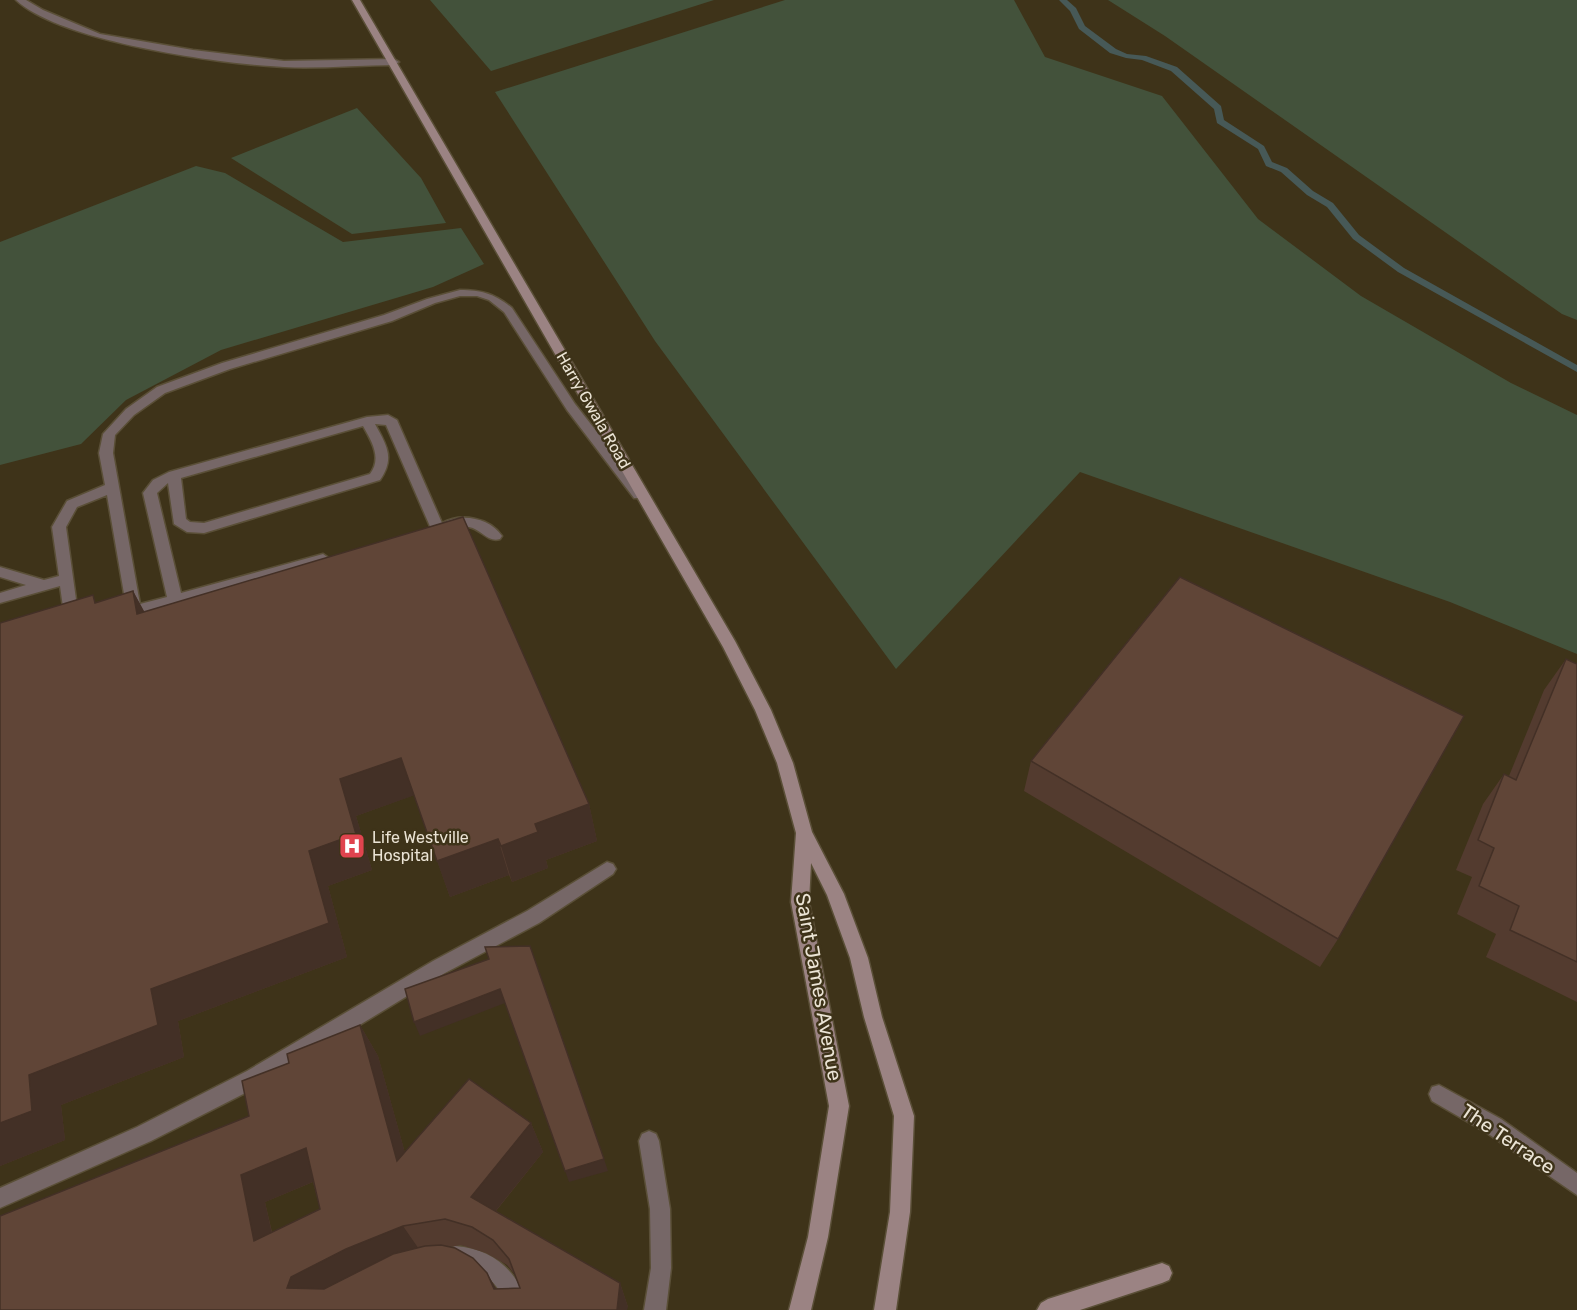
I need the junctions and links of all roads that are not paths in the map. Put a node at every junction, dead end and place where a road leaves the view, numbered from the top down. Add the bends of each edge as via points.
1 (20, 0) edge
2 (46, 0) edge
3 (356, 0) edge
4 (31, 7) junction
5 (394, 62) junction
6 (367, 421) junction
7 (174, 475) junction
8 (112, 487) junction
9 (653, 514) junction
10 (495, 536) dead end
11 (335, 556) edge
12 (0, 572) edge
13 (65, 579) junction
14 (44, 585) junction
15 (0, 598) edge
16 (175, 600) junction
17 (73, 627) edge
18 (804, 832) junction
19 (607, 869) dead end
20 (1439, 1094) dead end
21 (649, 1141) dead end
22 (1577, 1185) edge
23 (0, 1198) edge
24 (434, 1259) edge
25 (1162, 1273) dead end
26 (520, 1310) edge
27 (656, 1310) edge
28 (800, 1310) edge
29 (885, 1310) edge
30 (1048, 1310) edge

1 - 4 lane
2 - 4 lane
3 - 5 main road, Harry Gwala Road
4 - 5 lane via 98,36 193,53 284,64
5 - 9 main road, Harry Gwala Road
6 - 7 lane
6 - 7 lane via 385,459 375,477 239,519 204,528 187,527 179,521
6 - 10 lane via 388,419 392,423 432,529 463,521 476,522
7 - 16 lane via 162,479 150,493
8 - 9 lane via 106,453 109,434 129,412 161,390 431,301 460,293 478,293 493,298 508,310 571,407
8 - 13 lane via 78,499 64,516 59,527
8 - 16 lane via 134,611
9 - 18 main road, Harry Gwala Road via 730,645 763,710 785,763
11 - 16 lane
12 - 14 lane
13 - 14 lane
13 - 17 lane
14 - 15 lane
18 - 28 main road, Saint James Avenue via 800,902 839,1106 818,1237
18 - 29 main road, Saint James Avenue via 835,894 859,958 904,1116 900,1212
19 - 23 lane via 533,917 439,967 254,1078 144,1134
20 - 22 lane, The Terrace via 1494,1126
21 - 27 lane via 662,1268
24 - 26 lane via 464,1256 489,1263 516,1293
25 - 30 main road

